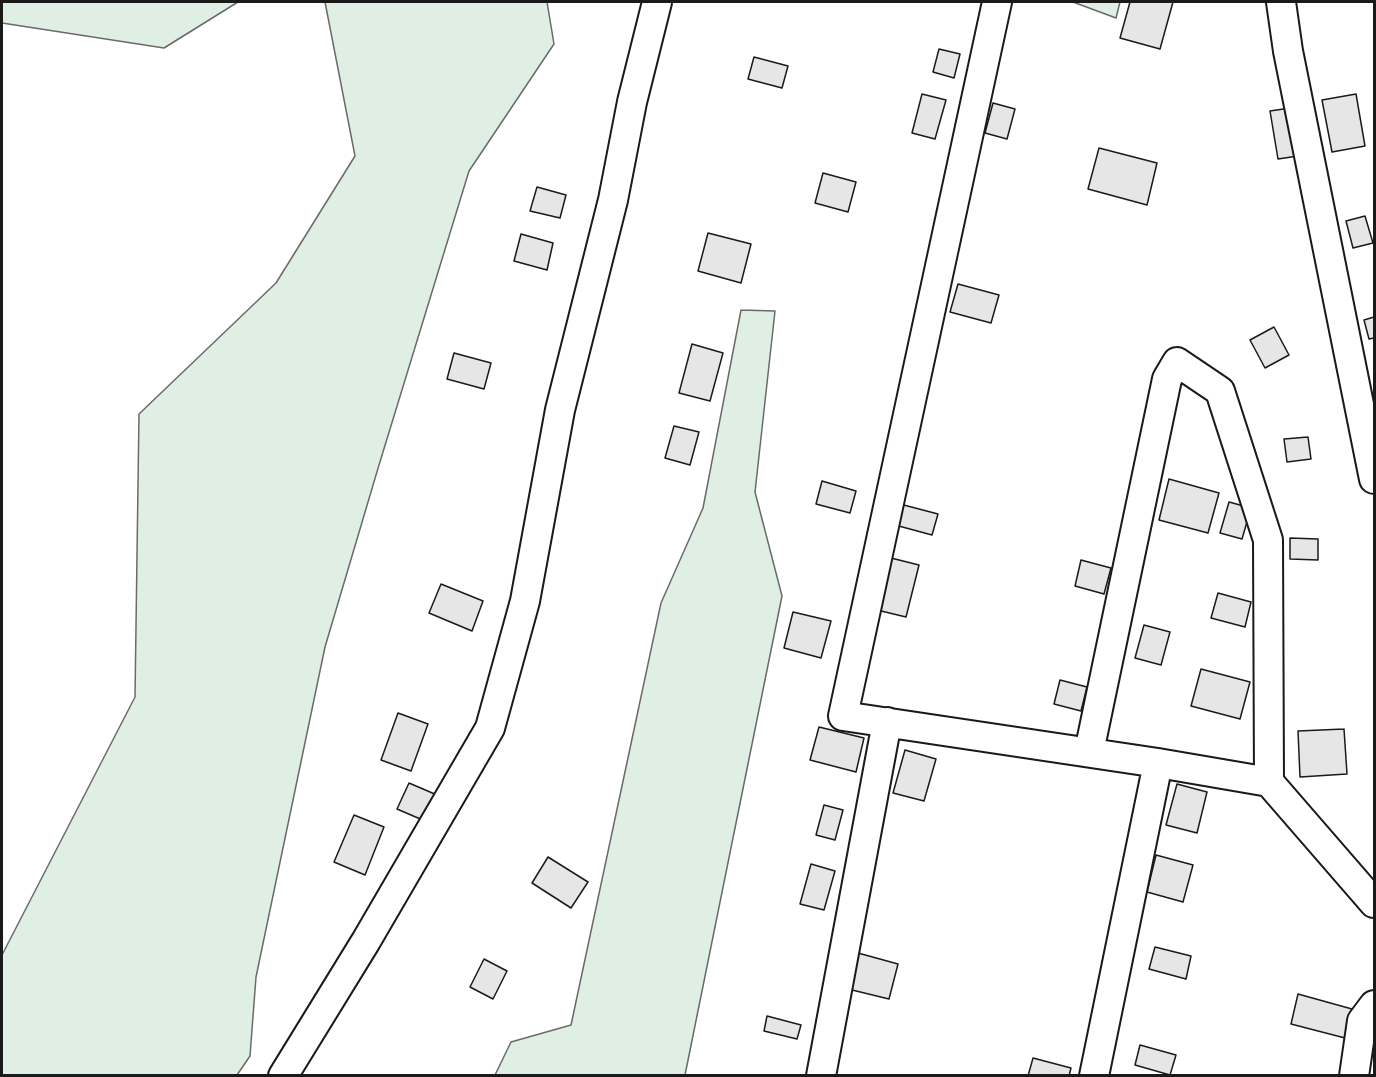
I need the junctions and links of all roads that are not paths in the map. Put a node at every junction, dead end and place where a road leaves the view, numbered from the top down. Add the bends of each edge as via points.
1 (657, 2) edge
2 (997, 2) edge
3 (1281, 2) edge
4 (1374, 479) edge
5 (887, 722) junction
6 (1089, 752) junction
7 (1158, 763) junction
8 (1269, 782) junction
9 (1374, 903) edge
10 (1374, 1005) edge
11 (283, 1076) edge
12 (821, 1076) edge
13 (1094, 1076) edge
14 (1354, 1076) edge

1 - 11 street via 560,410 525,601 490,728
2 - 5 street via 843,716
3 - 4 street
5 - 6 street
5 - 12 street
6 - 7 street
6 - 8 street via 1167,380 1177,362 1220,391 1268,540
7 - 8 street
7 - 13 street
8 - 9 street
10 - 14 street via 1362,1021

